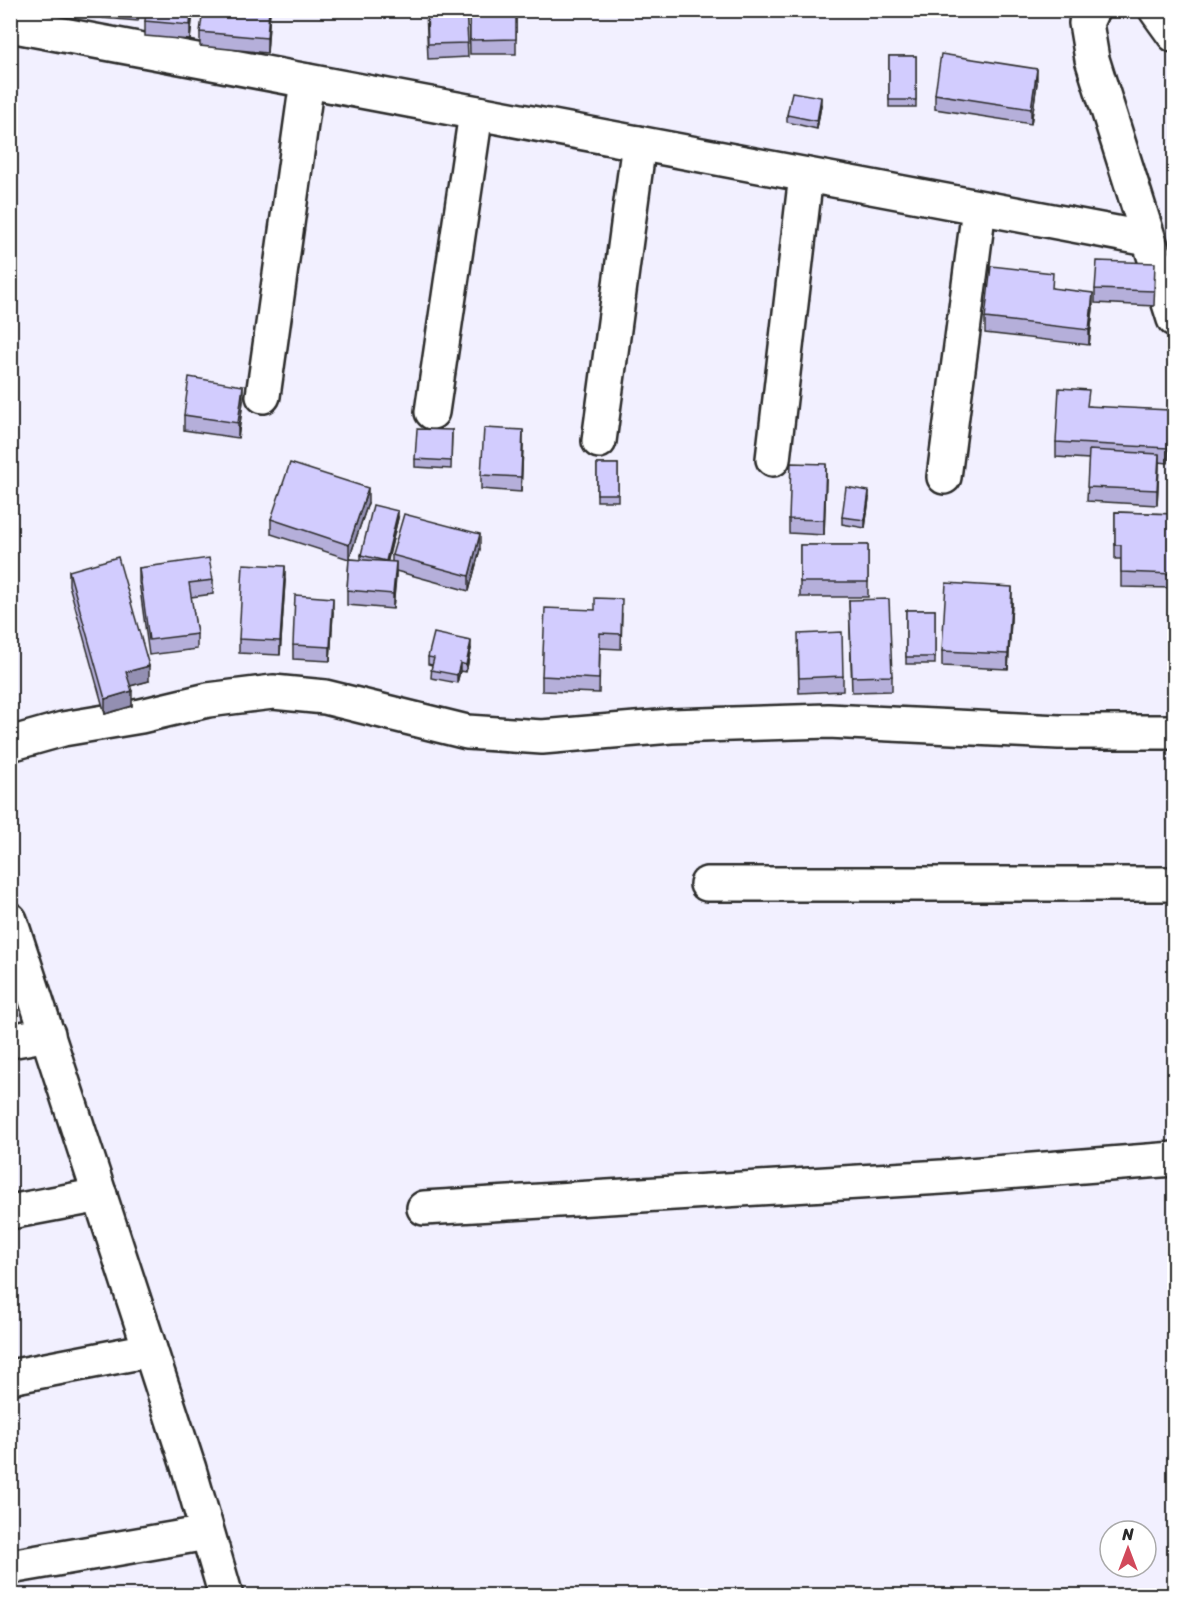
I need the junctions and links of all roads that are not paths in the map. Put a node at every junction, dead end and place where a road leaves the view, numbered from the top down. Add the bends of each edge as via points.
1 (1092, 10) edge
2 (1156, 10) edge
3 (10, 25) edge
4 (1174, 35) edge
5 (307, 81) junction
6 (476, 113) junction
7 (639, 143) junction
8 (806, 175) junction
9 (979, 208) junction
10 (1148, 239) junction
11 (1174, 319) edge
12 (263, 396) dead end
13 (432, 412) dead end
14 (599, 441) dead end
15 (773, 459) dead end
16 (944, 477) dead end
17 (1174, 732) edge
18 (10, 744) edge
19 (707, 884) dead end
20 (1174, 884) edge
21 (10, 920) edge
22 (48, 1034) junction
23 (10, 1041) edge
24 (1174, 1159) edge
25 (100, 1195) junction
26 (424, 1208) dead end
27 (10, 1212) edge
28 (150, 1350) junction
29 (10, 1377) edge
30 (207, 1533) junction
31 (10, 1567) edge
32 (226, 1596) edge

1 - 10 street via 1086,23 1092,59
2 - 4 street
3 - 5 street
5 - 6 street
5 - 12 street
6 - 7 street
6 - 13 street
7 - 8 street
7 - 14 street
8 - 9 street
8 - 15 street
9 - 10 street
9 - 16 street
10 - 11 street
17 - 18 street via 1059,732 828,721 671,726 542,737 467,732 325,697 273,692 208,700 63,729
19 - 20 street
21 - 22 street
22 - 23 street
22 - 25 street
24 - 26 street
25 - 27 street
25 - 28 street
28 - 29 street
28 - 30 street
30 - 31 street
30 - 32 street

